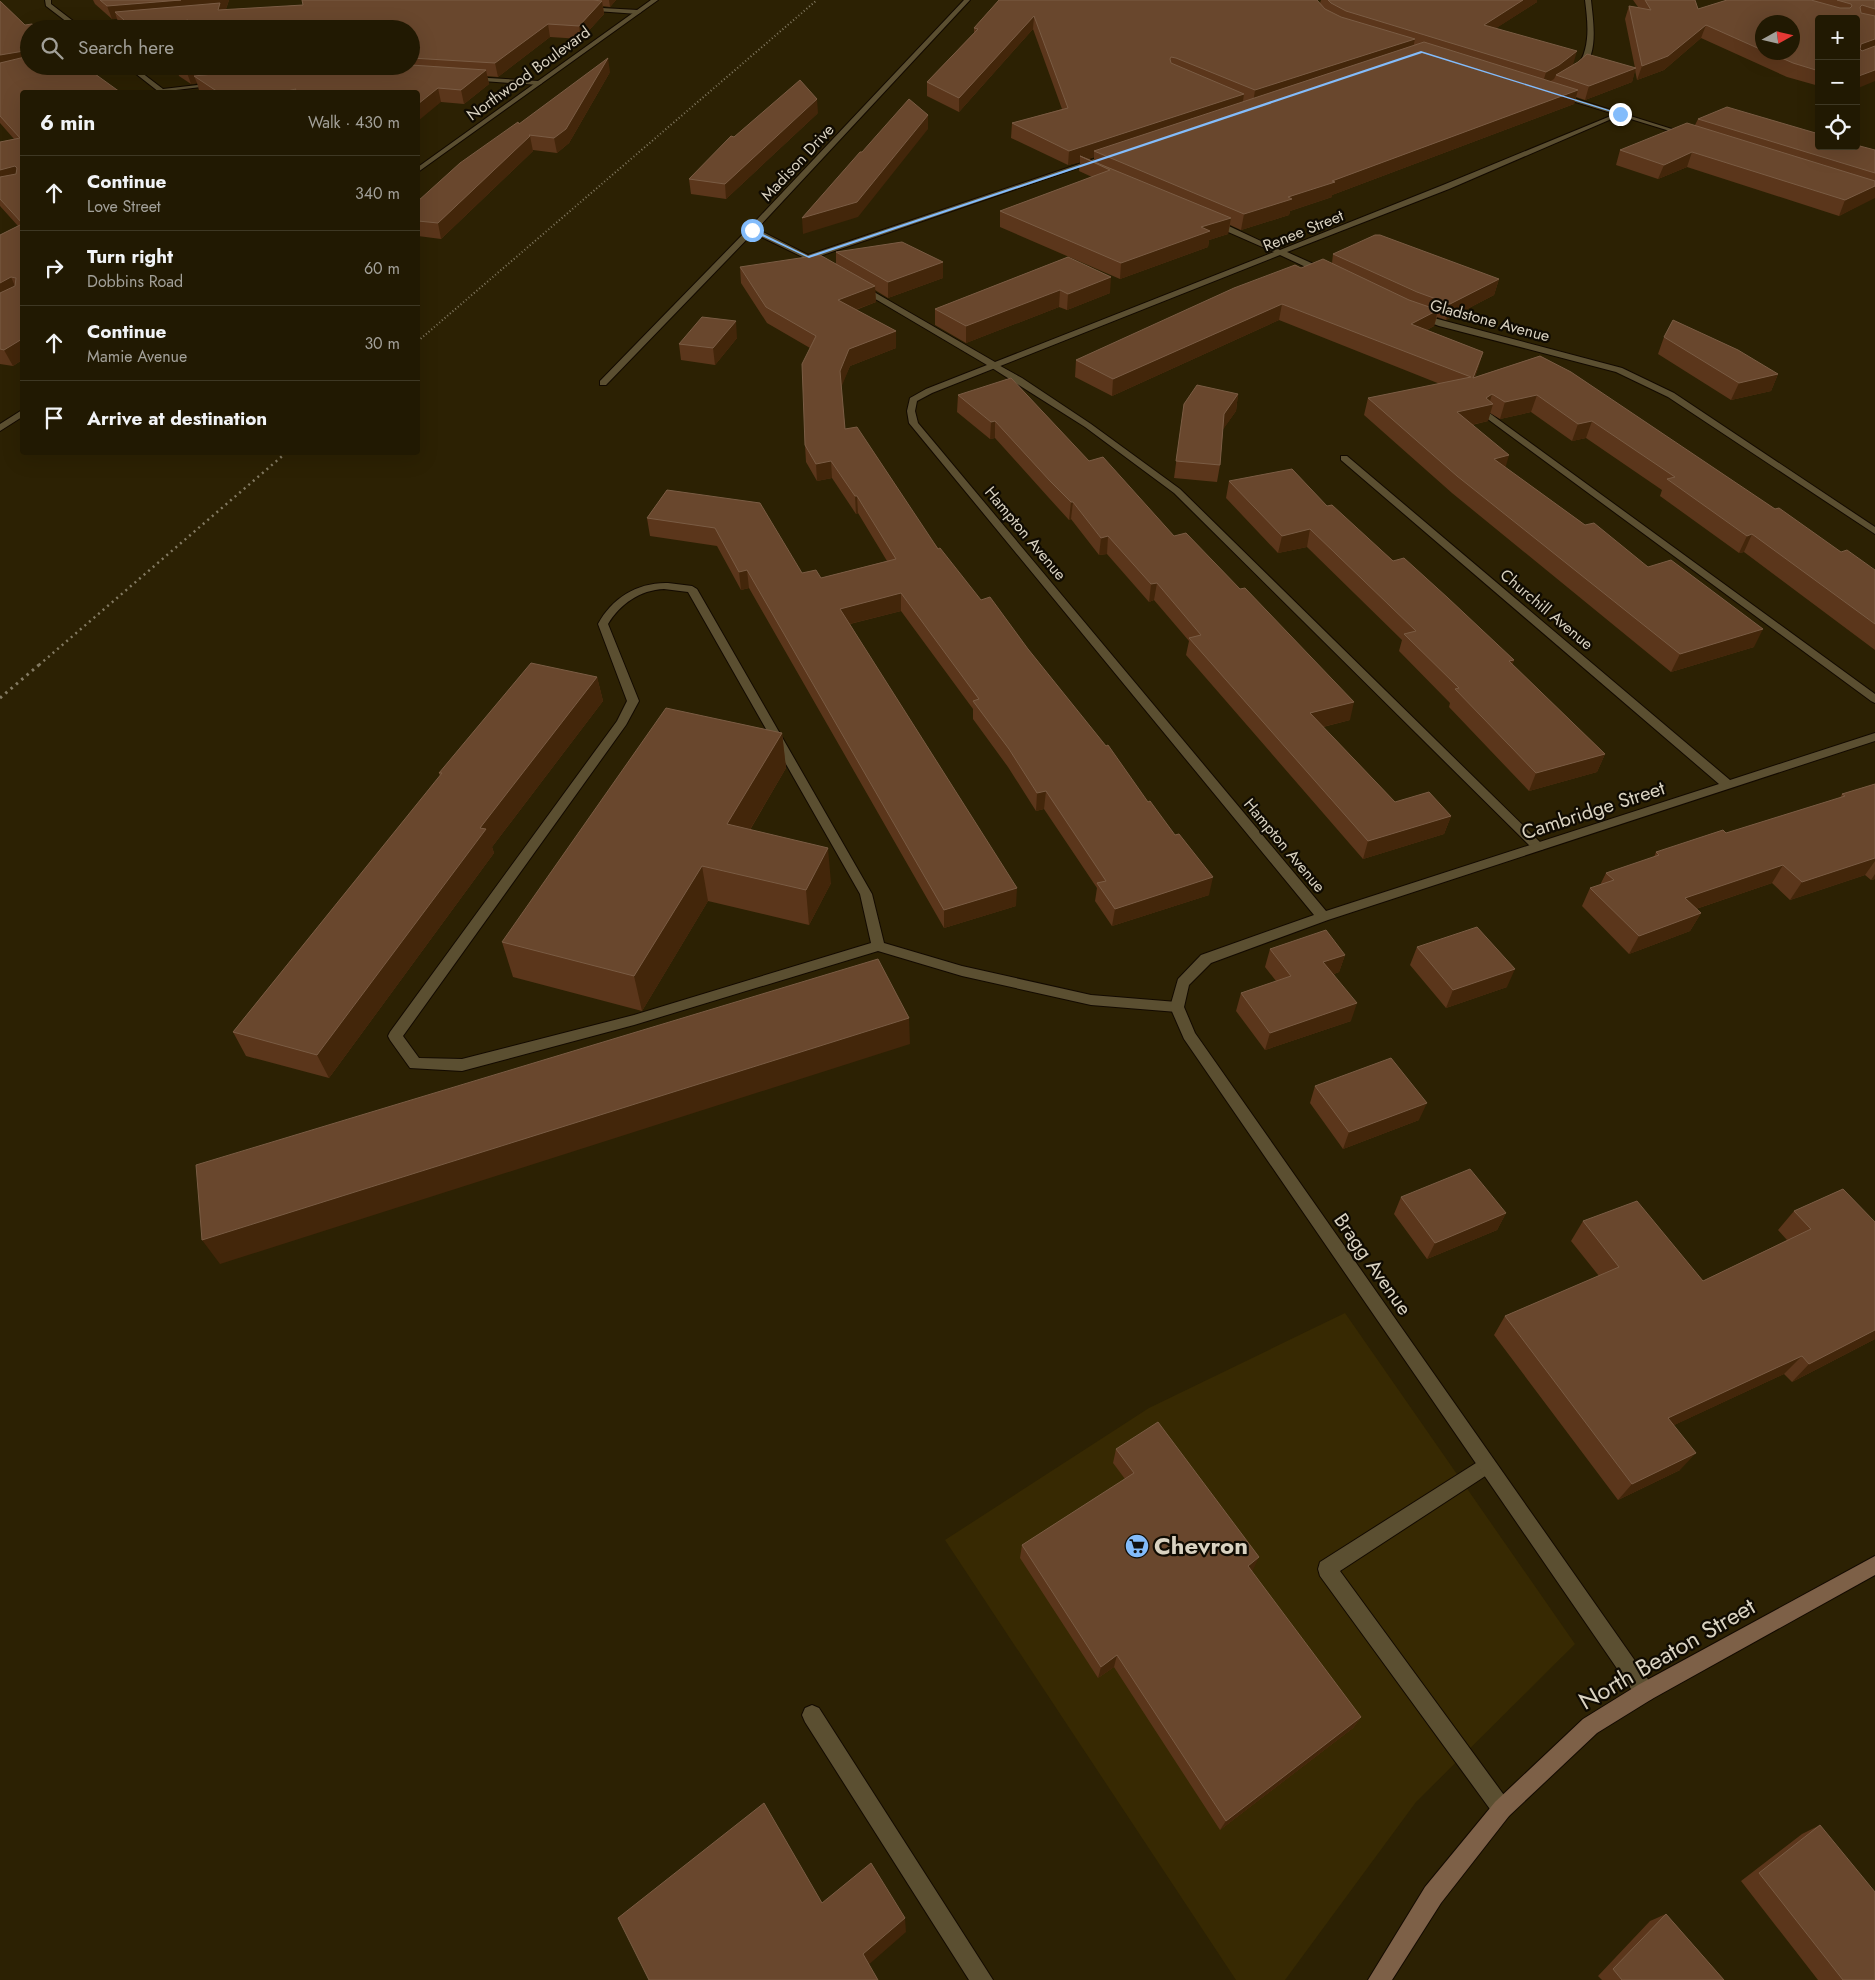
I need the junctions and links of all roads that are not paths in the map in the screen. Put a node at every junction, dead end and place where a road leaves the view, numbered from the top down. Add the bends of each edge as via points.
1 (48, 0) edge
2 (655, 0) edge
3 (967, 0) edge
4 (1588, 0) edge
5 (581, 9) edge
6 (638, 12) junction
7 (68, 20) edge
8 (1573, 74) edge
9 (140, 75) edge
10 (461, 78) edge
11 (539, 83) junction
12 (220, 84) edge
13 (159, 90) edge
14 (176, 90) edge
15 (1549, 92) edge
16 (1620, 114) junction
17 (1695, 137) edge
18 (1107, 156) edge
19 (1080, 165) junction
20 (420, 166) edge
21 (1098, 173) edge
22 (1204, 218) edge
23 (752, 230) junction
24 (1283, 252) junction
25 (808, 257) junction
26 (825, 267) edge
27 (1337, 278) edge
28 (850, 282) edge
29 (1409, 312) edge
30 (995, 366) junction
31 (604, 383) dead end
32 (20, 413) edge
33 (1488, 415) edge
34 (0, 428) edge
35 (1344, 458) dead end
36 (1875, 531) edge
37 (1875, 699) edge
38 (1875, 737) edge
39 (1728, 785) junction
40 (1538, 847) junction
41 (1323, 917) junction
42 (878, 946) junction
43 (1177, 1007) junction
44 (1487, 1465) junction
45 (1875, 1565) edge
46 (1645, 1692) junction
47 (812, 1715) dead end
48 (1502, 1809) junction
49 (982, 1980) edge
50 (1379, 1980) edge

1 - 7 street via 48,5
2 - 6 street, Northwood Boulevard
3 - 23 street, Madison Drive
4 - 8 street via 1591,27 1587,58
5 - 6 street
6 - 11 street, Northwood Boulevard
9 - 13 street
10 - 11 street
11 - 20 street, Northwood Boulevard
12 - 14 street
15 - 16 street
16 - 17 street
16 - 24 street, Renee Street
18 - 19 street
19 - 21 street
19 - 25 street
22 - 24 street
23 - 25 street
23 - 31 street, Madison Drive
24 - 27 street
24 - 30 street, Renee Street
25 - 26 street
28 - 30 street
29 - 36 street, Gladstone Avenue via 1442,324 1619,370 1671,395
30 - 40 street via 1144,465 1177,491
30 - 41 street, Hampton Avenue via 914,400 911,411 914,423
32 - 34 street
33 - 37 street
35 - 39 street, Churchill Avenue
38 - 39 street, Cambridge Street
39 - 40 street, Cambridge Street
40 - 41 street, Cambridge Street
41 - 43 street via 1206,959 1182,983
42 - 42 street via 866,894 692,589 661,586 634,592 609,611 602,624 633,701 622,722 395,1036 414,1064 462,1065 634,1020
42 - 43 street via 962,971 1091,1000
43 - 44 street, Bragg Avenue via 1189,1035
44 - 46 street, Bragg Avenue
44 - 48 street via 1327,1569
45 - 46 main road, North Beaton Street
46 - 48 main road, North Beaton Street via 1590,1726
47 - 49 street
48 - 50 main road, North Beaton Street via 1433,1895

